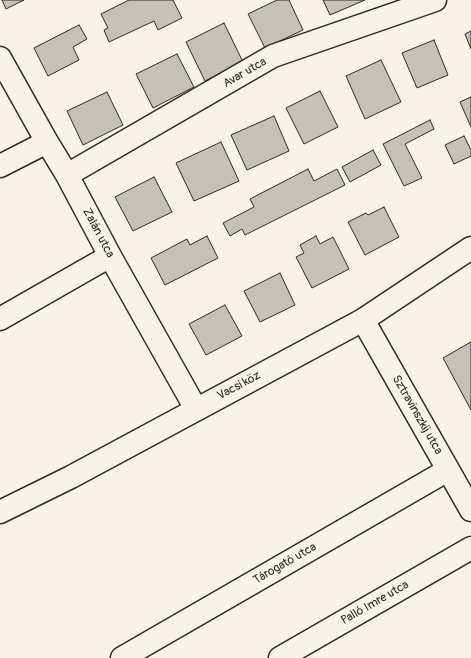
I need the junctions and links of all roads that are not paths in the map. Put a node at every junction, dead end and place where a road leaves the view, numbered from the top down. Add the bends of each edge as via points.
1 (435, 0) edge
2 (0, 58) edge
3 (46, 142) junction
4 (0, 166) edge
5 (67, 175) junction
6 (471, 248) edge
7 (110, 256) junction
8 (0, 319) edge
9 (363, 320) junction
10 (196, 410) junction
11 (448, 470) junction
12 (471, 510) edge
13 (0, 512) edge
14 (471, 548) edge
15 (122, 658) edge
16 (280, 658) edge

1 - 5 street, Avar utca via 273,56
2 - 3 street, Zalán utca
3 - 4 street
3 - 5 street, Zalán utca
5 - 7 street, Zalán utca
6 - 9 street, Vacsi köz
7 - 8 street
7 - 10 street, Zalán utca
9 - 10 street, Vacsi köz
9 - 11 street, Sztravinszkij utca
10 - 13 street, Vacsi köz
11 - 12 street, Sztravinszkij utca
11 - 15 street, Tárogató utca
14 - 16 street, Palló Imre utca

